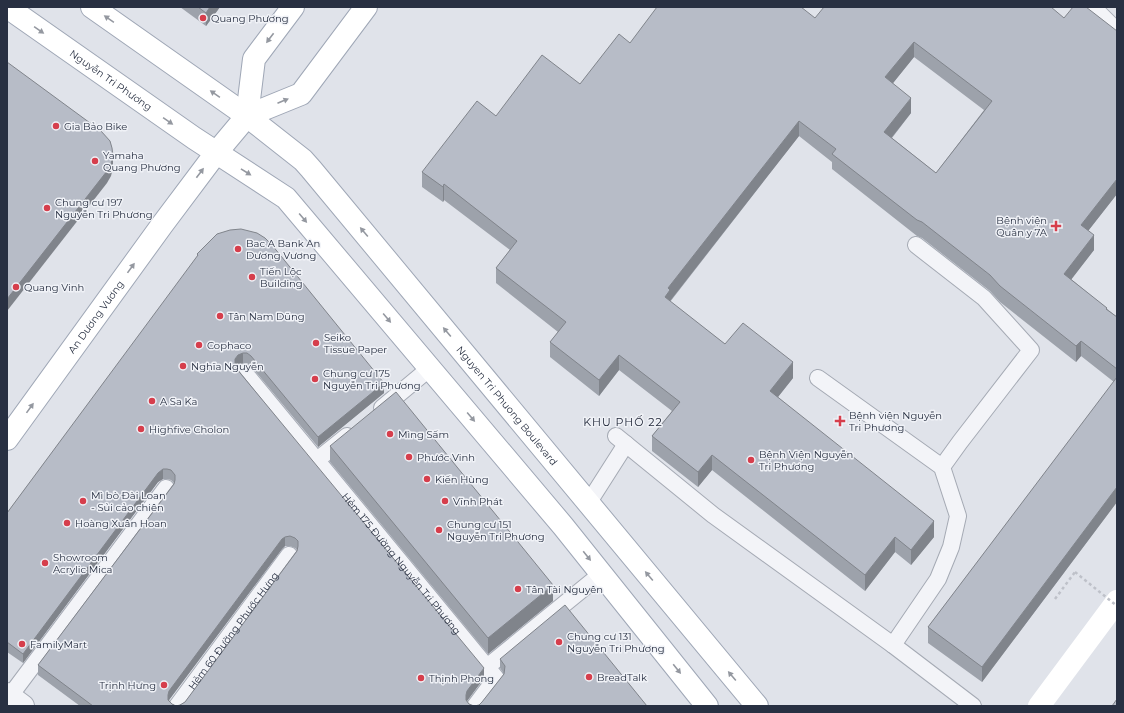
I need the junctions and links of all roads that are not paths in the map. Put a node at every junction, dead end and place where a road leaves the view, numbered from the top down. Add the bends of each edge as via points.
1 (7, 7) edge
2 (92, 7) edge
3 (294, 7) edge
4 (366, 7) edge
5 (1092, 7) edge
6 (1117, 31) edge
7 (247, 116) junction
8 (216, 153) junction
9 (916, 245) dead end
10 (430, 368) junction
11 (244, 372) dead end
12 (818, 378) dead end
13 (372, 415) edge
14 (360, 425) edge
15 (7, 439) edge
16 (317, 460) junction
17 (942, 467) junction
18 (166, 488) dead end
19 (589, 502) junction
20 (563, 526) junction
21 (289, 555) dead end
22 (601, 574) junction
23 (1117, 601) edge
24 (893, 645) junction
25 (487, 667) junction
26 (13, 699) edge
27 (177, 706) edge
28 (476, 706) edge
29 (707, 706) edge
30 (757, 706) edge
31 (973, 706) edge
32 (1039, 706) edge

1 -> 8 main road, Nguyễn Tri Phương
7 -> 2 main road
3 -> 7 main road via 254,59
7 -> 4 main road via 301,94
5 - 6 lane
7 - 8 main road, An Dương Vương
19 -> 7 main road, Nguyen Tri Phuong Boulevard via 323,182 302,160
8 -> 10 main road via 286,198
15 -> 8 main road, An Dương Vương
9 - 17 lane via 984,298 1031,350
10 - 13 lane
10 -> 20 main road
11 - 16 lane, Hẻm 175 Đường Nguyễn Tri Phương
12 - 17 lane
14 - 16 lane
16 - 25 lane, Hẻm 175 Đường Nguyễn Tri Phương
17 - 24 lane via 958,516 951,547 938,579
18 - 26 lane
19 - 20 main road
19 - 24 lane via 621,440 713,515
30 -> 19 main road, Nguyen Tri Phuong Boulevard
20 -> 22 main road
21 - 27 lane, Hẻm 60 Đường Phước Hưng
22 - 25 lane
22 -> 29 main road
23 - 32 main road
24 - 31 lane
25 - 28 lane, Hẻm 175 Đường Nguyễn Tri Phương via 496,678

